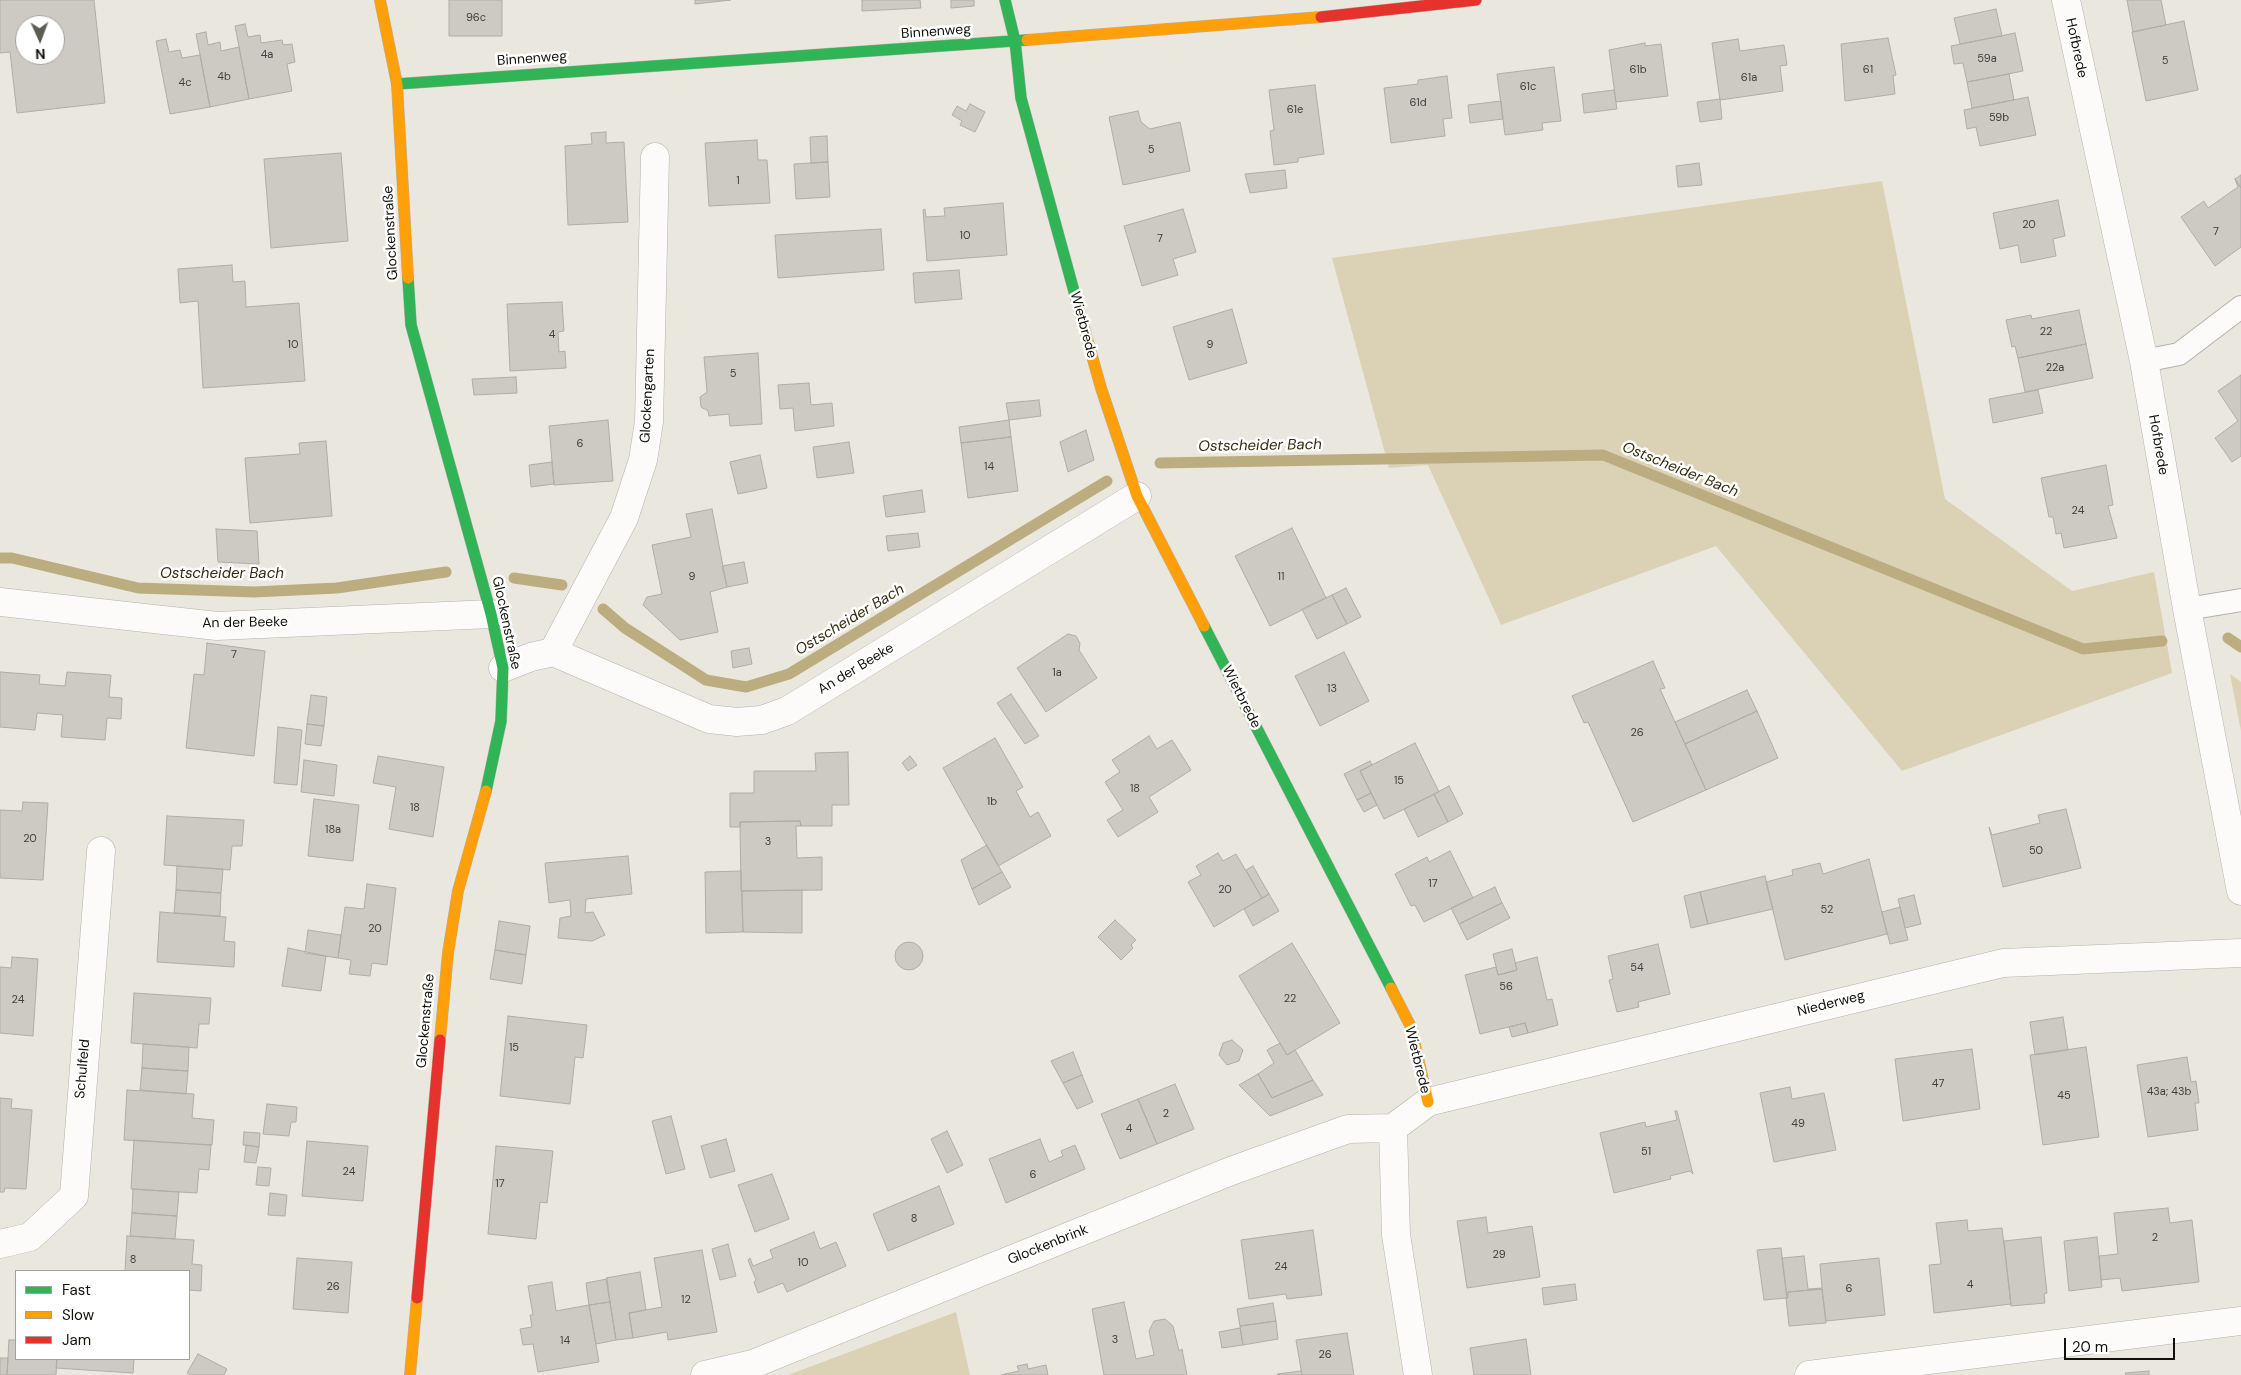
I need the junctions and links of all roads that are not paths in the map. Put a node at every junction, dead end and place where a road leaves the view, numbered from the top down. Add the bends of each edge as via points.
1 (380, 0) edge
2 (1005, 0) edge
3 (1476, 0) edge
4 (2066, 0) edge
5 (1015, 41) junction
6 (397, 84) junction
7 (655, 157) dead end
8 (2241, 307) edge
9 (2144, 361) junction
10 (1137, 496) junction
11 (2241, 600) edge
12 (0, 602) edge
13 (2187, 609) junction
14 (492, 614) junction
15 (553, 652) junction
16 (503, 668) junction
17 (101, 851) dead end
18 (2241, 892) edge
19 (2241, 953) edge
20 (1428, 1102) junction
21 (1393, 1128) junction
22 (0, 1244) edge
23 (2241, 1321) edge
24 (1960, 1366) edge
25 (410, 1375) edge
26 (705, 1375) edge
27 (1418, 1375) edge
28 (1810, 1375) edge

1 - 6 street, Glockenstraße
2 - 5 street, Wietbrede
3 - 5 street, Binnenweg via 1275,22
4 - 9 street, Hofbrede
5 - 6 street, Binnenweg
5 - 10 street, Wietbrede via 1021,98 1101,388
6 - 14 street, Glockenstraße via 411,325
7 - 15 street, Glockengarten via 649,422 643,460 624,518
8 - 9 lane via 2179,354
9 - 13 street, Hofbrede
10 - 15 street, An der Beeke via 787,711 762,720 709,719
10 - 20 street, Wietbrede via 1411,1028
11 - 13 lane
12 - 14 street, An der Beeke via 216,626
13 - 18 street, Hofbrede
14 - 16 street, Glockenstraße
15 - 16 street
16 - 25 street, Glockenstraße via 500,721 492,767 458,891 448,953
17 - 22 street, Schulfeld via 74,1196 30,1237
19 - 20 street, Niederweg via 2002,963
20 - 21 street, Wietbrede
21 - 26 street, Glockenbrink via 1348,1129 1249,1164 753,1364
21 - 27 street via 1396,1235
23 - 24 street
24 - 28 street

